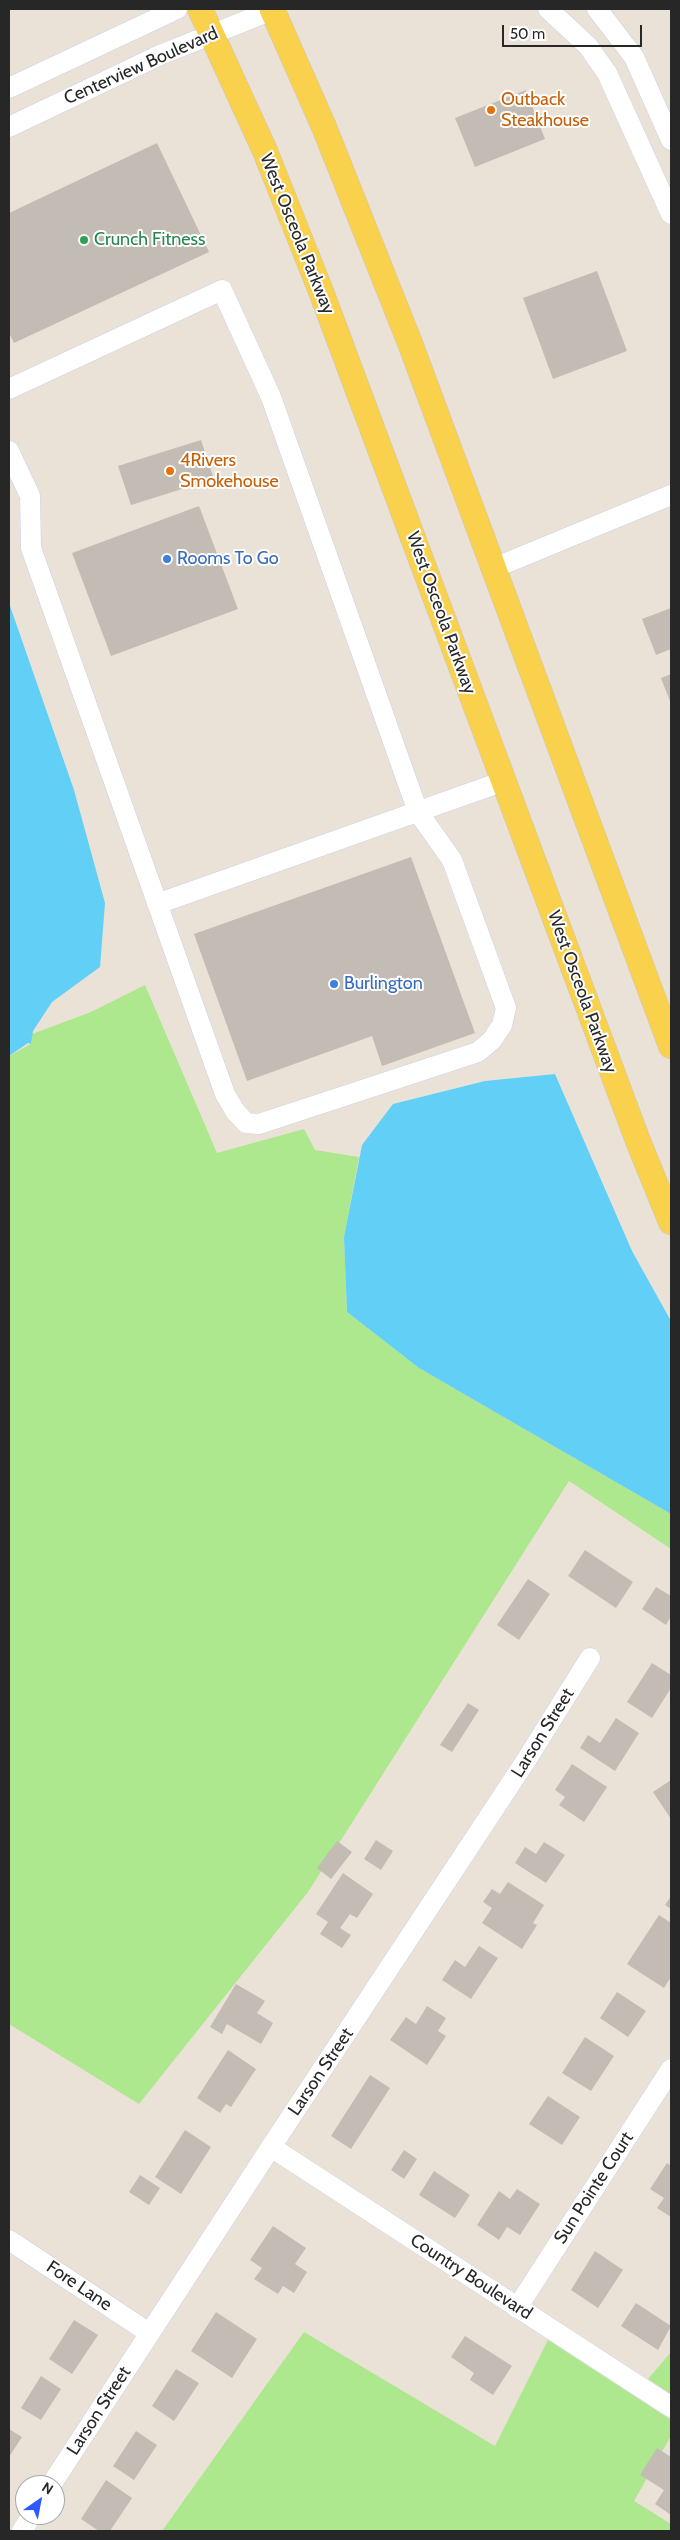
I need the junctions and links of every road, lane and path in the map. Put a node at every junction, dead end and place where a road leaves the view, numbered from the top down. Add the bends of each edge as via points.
1 (177, 9) edge
2 (200, 9) edge
3 (273, 9) edge
4 (548, 9) edge
5 (597, 9) edge
6 (212, 33) junction
7 (9, 88) edge
8 (9, 127) edge
9 (671, 140) edge
10 (671, 214) edge
11 (9, 389) edge
12 (9, 450) edge
13 (671, 495) edge
14 (494, 568) junction
15 (504, 782) junction
16 (418, 812) junction
17 (157, 904) junction
18 (671, 1046) edge
19 (671, 1222) edge
20 (590, 1658) dead end
21 (671, 2069) edge
22 (271, 2147) junction
23 (9, 2240) edge
24 (517, 2308) junction
25 (149, 2333) junction
26 (671, 2407) edge
27 (57, 2475) edge

1 - 7 street, Centerview Boulevard
2 - 6 main road, West Osceola Parkway
3 - 6 street, Centerview Boulevard
3 - 14 main road via 370,238
4 - 10 street via 588,46 607,73
5 - 9 street via 634,57
6 - 8 street, Centerview Boulevard
6 - 15 main road, West Osceola Parkway via 265,151 322,294
11 - 16 street via 222,290 270,397
12 - 17 street via 30,496 30,548
13 - 14 street
14 - 18 main road
15 - 16 street
15 - 19 main road, West Osceola Parkway
16 - 17 street
16 - 17 street via 452,860 506,1008 502,1026 478,1052 259,1124 246,1123 225,1094
20 - 22 street, Larson Street via 528,1759
21 - 24 street, Sun Pointe Court
22 - 24 street, Country Boulevard
22 - 25 street, Larson Street
23 - 25 street, Fore Lane
24 - 26 street, Country Boulevard
25 - 27 street, Larson Street

